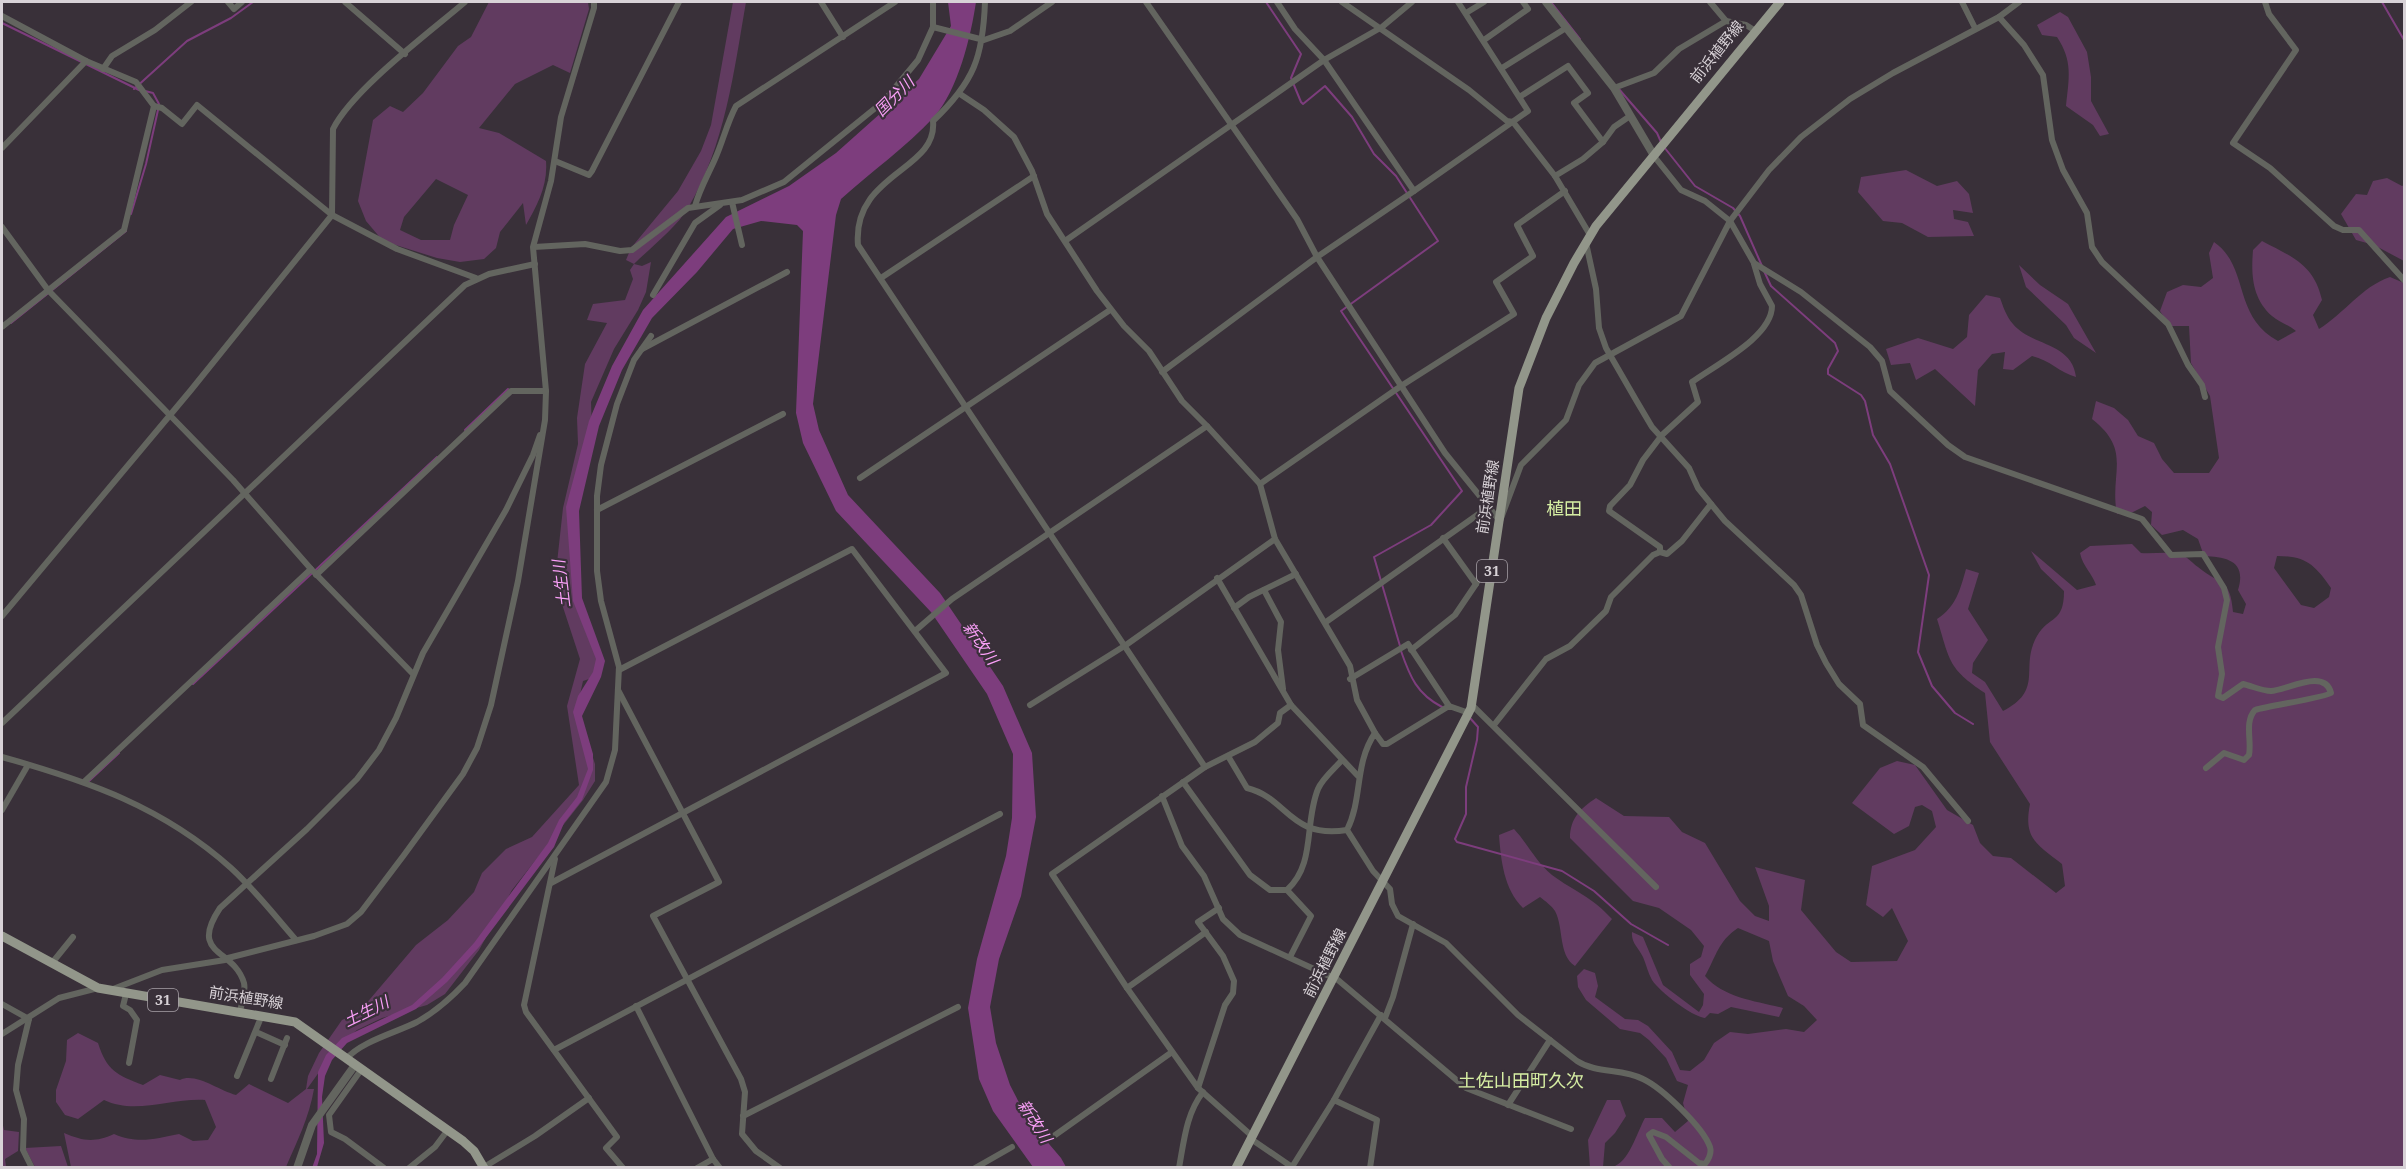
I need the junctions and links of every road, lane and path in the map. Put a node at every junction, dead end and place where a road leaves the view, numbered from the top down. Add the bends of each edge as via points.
1 (191, 2) edge
2 (228, 2) edge
3 (243, 2) edge
4 (345, 2) edge
5 (465, 2) edge
6 (594, 2) edge
7 (679, 2) edge
8 (821, 2) edge
9 (895, 2) edge
10 (933, 2) edge
11 (985, 2) edge
12 (1053, 2) edge
13 (1146, 2) edge
14 (1277, 2) edge
15 (1342, 2) edge
16 (1412, 2) edge
17 (1458, 2) edge
18 (1484, 2) edge
19 (1523, 2) edge
20 (1546, 2) edge
21 (1710, 2) edge
22 (1780, 2) edge
23 (1962, 2) edge
24 (2019, 2) edge
25 (2265, 2) edge
26 (1466, 14) junction
27 (2, 16) edge
28 (1999, 17) junction
29 (1726, 21) junction
30 (933, 27) junction
31 (1382, 27) junction
32 (1566, 28) junction
33 (1975, 28) junction
34 (1754, 30) junction
35 (843, 37) junction
36 (982, 40) junction
37 (1484, 40) junction
38 (405, 54) junction
39 (1324, 60) junction
40 (86, 61) junction
41 (1502, 68) junction
42 (103, 69) junction
43 (1614, 88) junction
44 (960, 94) junction
45 (1521, 96) junction
46 (154, 106) junction
47 (1630, 116) junction
48 (1513, 122) junction
49 (1230, 124) junction
50 (1602, 142) junction
51 (2, 148) edge
52 (1653, 154) junction
53 (555, 161) junction
54 (1034, 176) junction
55 (1555, 176) junction
56 (1414, 191) junction
57 (1565, 191) junction
58 (732, 202) junction
59 (723, 203) junction
60 (695, 206) junction
61 (332, 215) junction
62 (1730, 221) junction
63 (2, 227) edge
64 (1588, 239) junction
65 (1065, 241) junction
66 (742, 245) dead end
67 (534, 247) junction
68 (1317, 257) junction
69 (1754, 263) junction
70 (535, 264) junction
71 (787, 272) dead end
72 (476, 278) junction
73 (880, 278) junction
74 (2404, 280) edge
75 (48, 290) junction
76 (653, 295) dead end
77 (1110, 310) junction
78 (2, 327) edge
79 (651, 336) dead end
80 (640, 350) junction
81 (1610, 354) junction
82 (1162, 372) junction
83 (1401, 386) junction
84 (546, 391) junction
85 (2205, 397) dead end
86 (966, 406) junction
87 (170, 414) junction
88 (783, 414) dead end
89 (545, 420) junction
90 (1207, 426) junction
91 (1662, 435) junction
92 (860, 478) dead end
93 (1260, 484) junction
94 (244, 493) junction
95 (1711, 504) junction
96 (1487, 507) junction
97 (597, 510) junction
98 (1500, 521) junction
99 (1050, 531) junction
100 (1443, 538) junction
101 (1275, 539) junction
102 (1660, 552) junction
103 (1494, 563) junction
104 (311, 569) junction
105 (1296, 574) junction
106 (316, 575) junction
107 (1217, 578) junction
108 (1476, 584) junction
109 (1264, 590) junction
110 (1234, 608) junction
111 (2, 616) edge
112 (1326, 622) junction
113 (915, 631) junction
114 (1126, 645) junction
115 (1411, 650) junction
116 (619, 670) junction
117 (413, 674) junction
118 (1350, 679) junction
119 (1283, 689) junction
120 (618, 690) junction
121 (1030, 705) dead end
122 (1291, 705) junction
123 (1449, 706) junction
124 (1470, 709) junction
125 (2, 723) edge
126 (1494, 725) junction
127 (1375, 733) junction
128 (1228, 756) junction
129 (2, 757) edge
130 (1342, 760) junction
131 (28, 765) junction
132 (1205, 766) junction
133 (2206, 768) dead end
134 (1358, 776) junction
135 (86, 780) junction
136 (1183, 783) junction
137 (1162, 796) junction
138 (2, 810) edge
139 (683, 814) junction
140 (1000, 814) dead end
141 (1968, 821) dead end
142 (1310, 827) junction
143 (1347, 830) junction
144 (556, 856) junction
145 (1382, 882) junction
146 (247, 883) junction
147 (551, 883) junction
148 (1656, 887) dead end
149 (1287, 890) junction
150 (1219, 908) junction
151 (1413, 924) junction
152 (1206, 932) junction
153 (2, 936) edge
154 (73, 937) dead end
155 (296, 940) junction
156 (1290, 957) junction
157 (225, 959) junction
158 (52, 963) junction
159 (1335, 977) junction
160 (688, 979) junction
161 (1127, 988) junction
162 (103, 989) junction
163 (126, 994) junction
164 (2, 1004) edge
165 (636, 1006) junction
166 (958, 1007) dead end
167 (240, 1011) junction
168 (262, 1015) junction
169 (1383, 1016) junction
170 (29, 1019) junction
171 (256, 1032) junction
172 (2, 1034) edge
173 (1550, 1040) junction
174 (554, 1050) junction
175 (1172, 1052) junction
176 (343, 1058) junction
177 (129, 1063) dead end
178 (358, 1067) junction
179 (237, 1076) dead end
180 (271, 1079) dead end
181 (1201, 1090) junction
182 (589, 1098) junction
183 (1334, 1100) junction
184 (1508, 1105) junction
185 (743, 1116) junction
186 (1571, 1129) dead end
187 (447, 1131) junction
188 (1052, 1138) dead end
189 (1251, 1138) junction
190 (1012, 1147) dead end
191 (713, 1158) junction
192 (32, 1167) edge
193 (297, 1167) edge
194 (384, 1167) edge
195 (409, 1167) edge
196 (484, 1167) edge
197 (623, 1167) edge
198 (697, 1167) edge
199 (720, 1167) edge
200 (780, 1167) edge
201 (975, 1167) edge
202 (1179, 1167) edge
203 (1236, 1167) edge
204 (1370, 1167) edge
205 (1670, 1167) edge

1 - 42 street via 112,56
2 - 3 street via 234,9
4 - 38 street
5 - 38 street
6 - 53 street via 561,117
7 - 53 street via 589,175
8 - 35 street
9 - 35 street
10 - 30 street
11 - 36 street
12 - 36 street via 1010,31
13 - 49 street
14 - 39 street via 1295,29
15 - 31 street
16 - 31 street
17 - 26 street
18 - 26 street
19 - 37 street via 1528,9
20 - 32 street
21 - 29 street
22 - 34 main road, 前浜植野線 / 31
23 - 33 street
24 - 28 street
25 - 74 street via 2269,14 2296,50 2234,143 2270,168 2334,226 2359,230
26 - 37 street
27 - 40 street
28 - 33 street
28 - 85 street via 2043,75 2052,140 2072,188 2088,213 2092,248 2168,324
29 - 34 street
29 - 43 street via 1679,49 1654,73
30 - 36 street
30 - 58 street via 918,60 884,101 784,182 757,196
31 - 39 street
31 - 48 street
32 - 41 street
32 - 43 street
33 - 62 street via 1858,94 1808,132 1770,170
34 - 52 main road, 前浜植野線 / 31
35 - 60 street via 736,106
36 - 44 street
37 - 41 street
38 - 61 street via 339,117 333,129
39 - 49 street
39 - 56 street
40 - 42 street
40 - 51 street
41 - 45 street
42 - 46 street via 136,82
43 - 47 street
44 - 54 street via 1014,137
44 - 73 street via 933,121 934,134 923,152 884,184 860,215 858,245
45 - 48 street via 1528,111
45 - 50 street via 1568,66 1588,93 1574,103
46 - 61 street via 182,124 197,105
46 - 75 street via 124,230
47 - 50 street
47 - 52 street
48 - 55 street
48 - 56 street
49 - 65 street
49 - 68 street via 1297,219
50 - 55 street
52 - 62 street via 1681,190 1705,201
52 - 64 main road, 前浜植野線 / 31
53 - 67 street
54 - 65 street via 1047,214
54 - 73 street
55 - 57 street
56 - 68 street
57 - 64 street
57 - 83 street via 1517,225 1533,256 1496,282 1514,314
58 - 59 street
58 - 66 street
59 - 60 street
59 - 76 street via 695,223
60 - 67 street via 632,250 585,244
61 - 72 street via 397,249
61 - 87 street
62 - 69 street
62 - 81 street via 1681,316
63 - 75 street
64 - 81 street via 1599,327
64 - 98 main road, 前浜植野線 / 31 via 1546,318 1522,378
65 - 77 street
67 - 70 street
68 - 82 street
68 - 83 street
69 - 91 street via 1772,306 1768,324 1692,382 1698,402
69 - 133 street via 1801,292 1870,347 1882,361 1890,391 1965,457 2142,519 2171,555 2203,554 2227,600 2218,647 2222,674 2218,696 2223,698 2243,684 2267,691 2309,681 2330,687 2327,696 2255,710 2250,720 2249,755 2244,760 2224,753
70 - 72 street
70 - 84 street
71 - 80 street
72 - 94 street
73 - 86 street
75 - 78 street
75 - 87 street
77 - 82 street via 1149,351
77 - 86 street
79 - 80 street
80 - 97 street via 607,438
81 - 91 street via 1652,427
81 - 98 street via 1587,371 1566,420 1521,465
82 - 90 street via 1182,401
83 - 93 street
83 - 96 street
84 - 89 street
84 - 106 street via 511,391
86 - 92 street
86 - 99 street
87 - 94 street
87 - 111 street
88 - 97 street
89 - 117 street via 506,510
89 - 155 street via 518,581 491,705 477,748 463,774 361,912 332,931
90 - 93 street
90 - 99 street
91 - 95 street
91 - 102 street via 1642,460 1630,486 1610,506 1610,511 1660,547
93 - 101 street
94 - 104 street
94 - 125 street
95 - 102 street via 1682,541 1666,554
95 - 141 street via 1797,590 1817,645 1839,684 1860,704 1863,725 1932,775
96 - 98 street
96 - 100 street
97 - 116 street via 600,591
98 - 103 main road, 前浜植野線 / 31
99 - 113 street via 952,599
99 - 114 street
100 - 108 street
100 - 112 street
101 - 105 street
101 - 107 street
102 - 126 street via 1611,597 1606,611 1570,646 1546,659
103 - 108 street via 1485,565
103 - 124 main road, 前浜植野線 / 31
104 - 106 street
104 - 135 street
105 - 109 street
105 - 112 street
106 - 117 street
107 - 110 street
107 - 114 street
108 - 115 street via 1455,615
109 - 110 street
109 - 119 street via 1281,622 1278,650
110 - 119 street
112 - 118 street via 1350,666
113 - 116 street via 852,549
113 - 139 street via 946,673
114 - 121 street
114 - 132 street
115 - 118 street via 1407,644
115 - 123 street
116 - 120 street
117 - 146 street via 379,750 357,778
118 - 127 street via 1357,691 1356,700
119 - 122 street
120 - 139 street
120 - 144 street via 615,750 606,782
122 - 128 street via 1280,713 1278,723 1255,742
122 - 130 street
123 - 124 street
123 - 127 street via 1387,744
124 - 126 street
124 - 145 main road, 前浜植野線 / 31
126 - 148 street
127 - 134 street
128 - 132 street
128 - 142 street via 1248,788 1260,791 1300,825
129 - 131 street
130 - 134 street
130 - 142 street via 1318,788
131 - 135 street
131 - 138 street
132 - 136 street
134 - 143 street via 1356,810
135 - 146 street via 156,813 191,836
136 - 137 street
136 - 149 street via 1250,875 1270,890
137 - 150 street via 1182,846 1204,876
137 - 161 street via 1052,874
139 - 147 street
139 - 160 street via 719,882 653,916
140 - 160 street
142 - 143 street via 1333,832
142 - 149 street via 1299,880
143 - 145 street
144 - 147 street
144 - 176 street via 465,983 450,998 419,1020
145 - 151 street via 1390,890 1398,916
145 - 159 main road, 前浜植野線 / 31
146 - 155 street
146 - 157 street via 220,908 208,926 209,940
147 - 174 street via 524,1005
149 - 156 street via 1311,916
150 - 152 street via 1198,922
150 - 156 street via 1223,919 1240,935
151 - 169 street via 1393,998
151 - 173 street via 1446,943 1518,1016
152 - 161 street
152 - 181 street via 1234,981
153 - 158 main road, 前浜植野線 / 31
154 - 158 street
155 - 157 street
156 - 159 street
157 - 162 street via 162,970
157 - 167 street via 244,982
158 - 162 main road, 前浜植野線 / 31
159 - 169 street
159 - 189 main road, 前浜植野線 / 31
160 - 165 street
160 - 185 street via 741,1079 745,1092
161 - 175 street
162 - 163 main road, 前浜植野線 / 31
162 - 170 street via 59,998
163 - 167 main road, 前浜植野線 / 31
163 - 177 street via 123,1006 137,1020
164 - 170 street
165 - 174 street
165 - 191 street
166 - 185 street
167 - 168 main road, 前浜植野線 / 31
168 - 171 street
168 - 176 main road, 前浜植野線 / 31 via 295,1022
169 - 183 street
169 - 184 street via 1466,1088
170 - 172 street
170 - 192 street via 16,1090 24,1119 23,1150
171 - 179 street
171 - 180 street via 286,1042
173 - 184 street
173 - 205 street via 1587,1068 1642,1078 1677,1106 1710,1148 1711,1157 1706,1164 1699,1163 1666,1137 1649,1134
174 - 182 street
175 - 181 street
175 - 188 street
176 - 178 main road, 前浜植野線 / 31
178 - 187 main road, 前浜植野線 / 31
178 - 193 street via 312,1125
178 - 194 street via 329,1115 331,1132
181 - 189 street
181 - 202 street via 1186,1129
182 - 196 street
182 - 197 street via 617,1137 606,1148
183 - 189 street via 1292,1167
183 - 204 street via 1377,1120
184 - 186 street
185 - 200 street via 745,1139
187 - 195 street via 435,1148
187 - 196 main road, 前浜植野線 / 31 via 474,1151
189 - 203 main road, 前浜植野線 / 31
190 - 201 street
191 - 198 street
191 - 199 street

